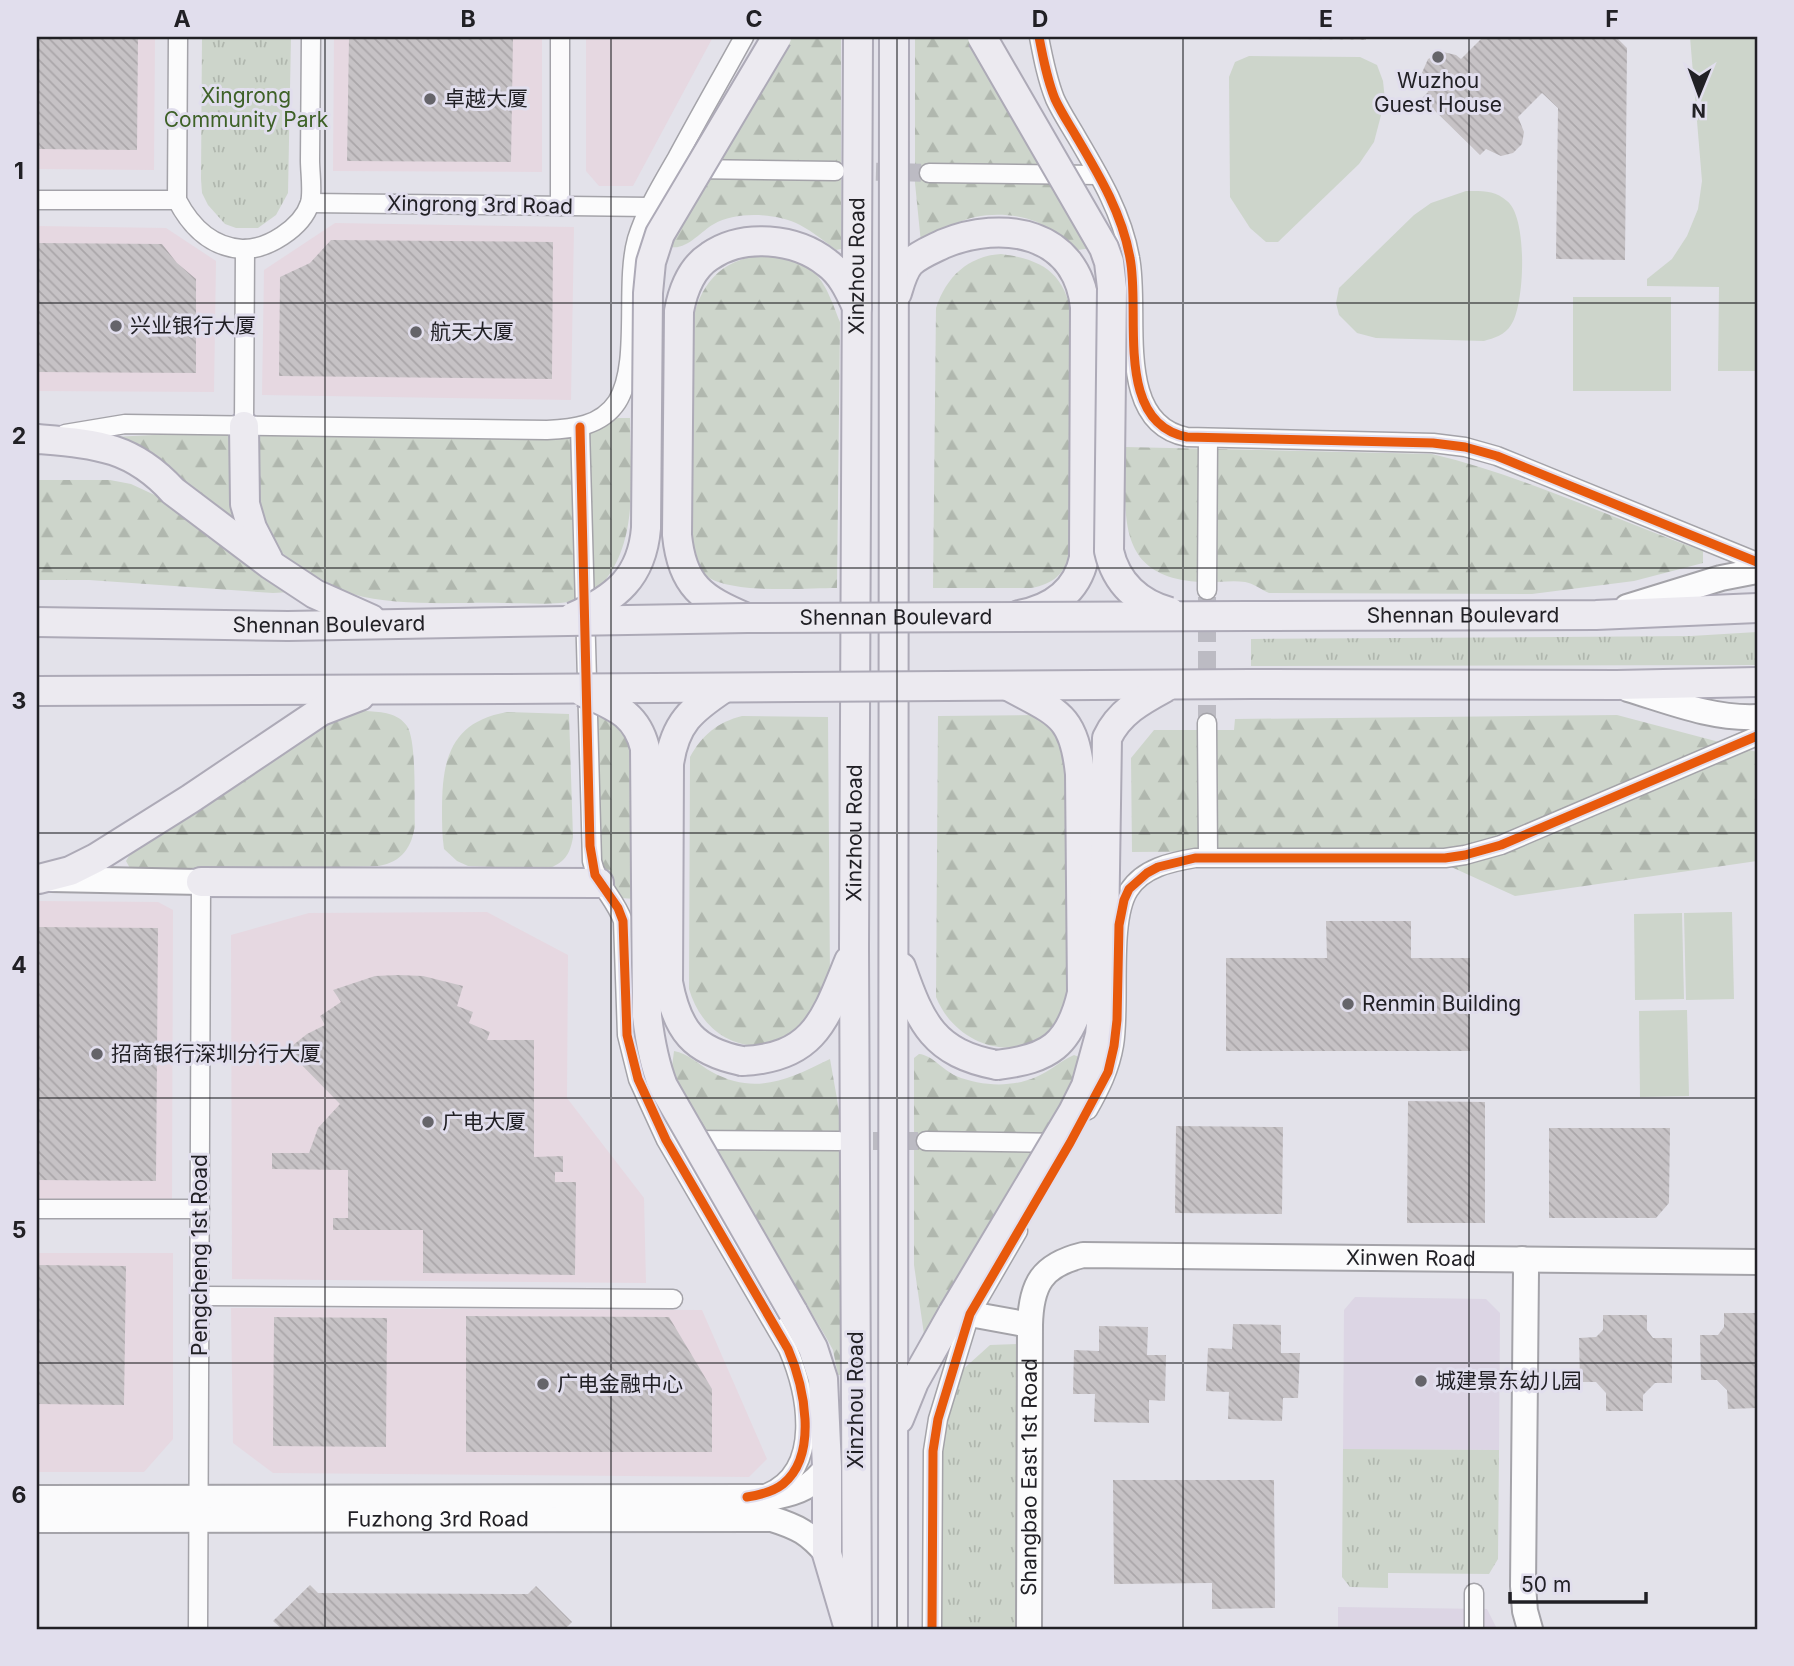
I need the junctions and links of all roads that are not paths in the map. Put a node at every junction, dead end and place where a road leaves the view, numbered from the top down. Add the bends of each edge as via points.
1 (178, 37) edge
2 (311, 37) edge
3 (561, 37) edge
4 (744, 37) edge
5 (777, 37) edge
6 (858, 37) edge
7 (894, 37) edge
8 (982, 37) edge
9 (1040, 37) edge
10 (670, 169) junction
11 (835, 171) tunnel mouth
12 (929, 173) tunnel mouth
13 (1098, 175) junction
14 (37, 200) edge
15 (177, 200) junction
16 (310, 203) junction
17 (561, 206) junction
18 (650, 207) junction
19 (245, 249) junction
20 (894, 306) junction
21 (858, 307) junction
22 (244, 426) junction
23 (580, 427) junction
24 (1208, 438) junction
25 (37, 439) edge
26 (1757, 562) edge
27 (271, 565) junction
28 (1757, 571) edge
29 (1207, 590) tunnel mouth
30 (1757, 608) edge
31 (1596, 615) junction
32 (1194, 616) junction
33 (1010, 617) junction
34 (747, 618) junction
35 (565, 620) junction
36 (37, 622) edge
37 (383, 624) junction
38 (1757, 682) edge
39 (1008, 685) junction
40 (1170, 685) junction
41 (1618, 685) junction
42 (724, 688) junction
43 (377, 689) junction
44 (577, 689) junction
45 (37, 691) edge
46 (1757, 717) edge
47 (1207, 723) tunnel mouth
48 (1757, 736) edge
49 (1208, 857) junction
50 (38, 879) edge
51 (201, 882) junction
52 (599, 883) junction
53 (854, 948) junction
54 (894, 948) junction
55 (666, 1140) junction
56 (839, 1140) tunnel mouth
57 (926, 1141) tunnel mouth
58 (1070, 1143) junction
59 (37, 1209) edge
60 (200, 1209) junction
61 (1757, 1262) edge
62 (1522, 1267) junction
63 (1757, 1274) edge
64 (200, 1296) junction
65 (673, 1299) dead end
66 (961, 1313) junction
67 (1030, 1325) junction
68 (893, 1438) junction
69 (827, 1467) junction
70 (747, 1497) junction
71 (37, 1498) edge
72 (199, 1509) junction
73 (37, 1520) edge
74 (827, 1554) junction
75 (1474, 1593) dead end
76 (198, 1629) edge
77 (850, 1629) edge
78 (857, 1629) edge
79 (893, 1629) edge
80 (932, 1629) edge
81 (1029, 1629) edge
82 (1474, 1629) edge
83 (1521, 1629) edge
84 (1530, 1629) edge

1 - 15 street
2 - 16 street
3 - 17 street
4 - 10 street
5 - 35 main road, bridge via 660,234 651,262 646,528 641,558 616,592
6 - 21 main road, Xinzhou Road
7 - 20 main road, Xinzhou Road
8 - 32 main road, bridge via 1098,235 1109,262 1111,562 1137,596 1160,609
9 - 13 street via 1056,101
10 - 11 street
10 - 18 street
12 - 13 street
13 - 24 street via 1120,221 1130,257 1139,394 1156,419 1172,432
14 - 15 street
15 - 19 street via 208,239
16 - 17 street, Xingrong 3rd Road
16 - 19 street via 283,235
17 - 18 street, Xingrong 3rd Road
18 - 23 street via 633,262 629,361 623,389 602,418
19 - 22 street
20 - 33 main road, bridge via 900,281 911,263 957,238 983,233 1033,238 1056,250 1081,283 1085,549 1079,576 1059,599 1042,609
20 - 54 main road, Xinzhou Road
21 - 34 main road via 846,282 827,263 782,243 757,241 709,256 683,293 677,535 681,565 696,588
21 - 53 main road, Xinzhou Road
22 - 23 street
22 - 25 street via 125,424
22 - 27 main road via 245,505
23 - 52 street via 590,846
24 - 26 street via 1465,447
24 - 29 street
25 - 27 main road via 109,448 143,464
27 - 37 main road via 331,603
28 - 31 street
30 - 31 main road, Shennan Boulevard
31 - 32 main road, Shennan Boulevard, bridge
32 - 33 main road, Shennan Boulevard, bridge
33 - 34 main road, Shennan Boulevard, bridge
34 - 35 main road, Shennan Boulevard, bridge
35 - 37 main road, Shennan Boulevard, bridge
36 - 37 main road, Shennan Boulevard
38 - 41 main road
39 - 40 main road, bridge
39 - 42 main road, bridge
39 - 54 main road, bridge via 1059,714 1075,740 1080,774 1082,982 1070,1030 1040,1057 1021,1062 997,1065 954,1052 934,1035 912,1000
40 - 41 main road, bridge
40 - 66 main road, bridge via 1128,710 1107,737 1103,1002 1093,1064 1073,1112
41 - 46 street via 1706,713
42 - 44 main road, bridge
42 - 53 main road, bridge via 697,706 680,724 672,743 668,982 673,1009 685,1030 720,1056 767,1060 815,1032 829,1012
43 - 44 main road, bridge
43 - 45 main road
43 - 50 main road via 321,711 104,853 70,871
44 - 69 main road, bridge via 629,716 642,737 651,1047 663,1086 813,1348 822,1379
47 - 49 street
48 - 49 street via 1501,845 1465,855
49 - 58 street via 1182,860 1147,873 1129,889 1119,925 1117,1020 1111,1059 1102,1086
50 - 51 street
51 - 52 main road
51 - 60 street, Pengcheng 1st Road
52 - 55 street via 623,920 626,1035 633,1065
53 - 78 main road, Xinzhou Road
54 - 68 main road, Xinzhou Road
55 - 56 street
55 - 70 street via 788,1349 801,1382 804,1429 798,1464 782,1485
57 - 58 street
58 - 66 street
59 - 60 street
60 - 64 street, Pengcheng 1st Road
61 - 62 street, Xinwen Road
62 - 63 street, Xinwen Road
62 - 67 street, Xinwen Road via 1083,1255 1046,1272 1031,1300
62 - 83 street via 1516,1585
62 - 84 street via 1523,1577
64 - 65 street
64 - 72 street, Pengcheng 1st Road
66 - 67 street
66 - 68 main road via 914,1382
66 - 80 street via 933,1451
67 - 81 street, Shangbao East 1st Road
68 - 79 main road, Xinzhou Road
69 - 70 street, Fuzhong 3rd Road via 814,1483 795,1493
69 - 74 main road
70 - 72 street, Fuzhong 3rd Road
71 - 72 street, Fuzhong 3rd Road
72 - 73 street, Fuzhong 3rd Road
72 - 74 street, Fuzhong 3rd Road via 772,1519 812,1536
72 - 76 street, Pengcheng 1st Road
74 - 77 main road
75 - 82 street

